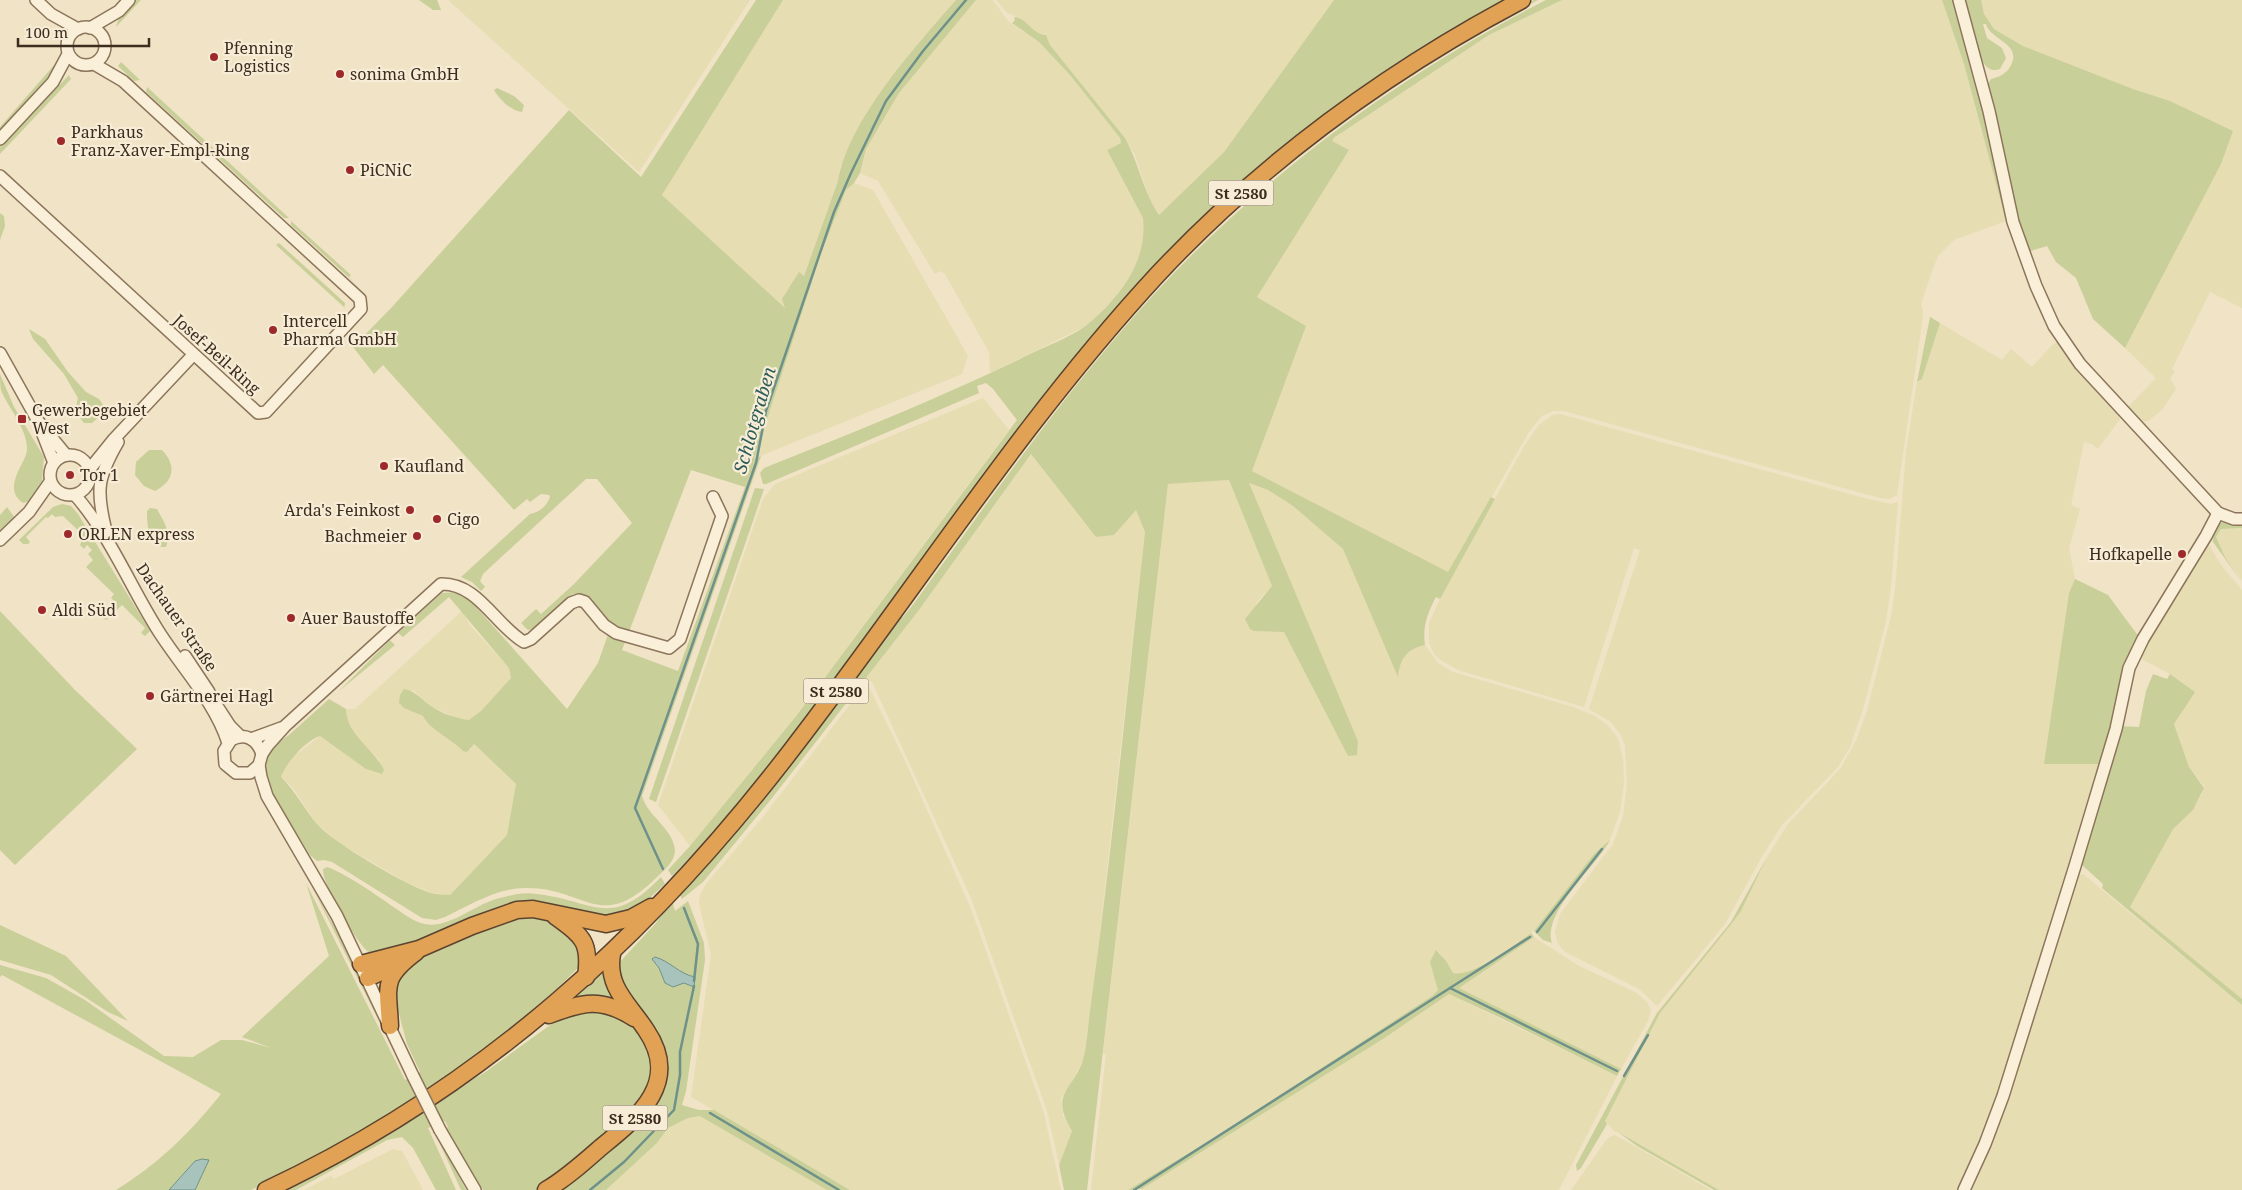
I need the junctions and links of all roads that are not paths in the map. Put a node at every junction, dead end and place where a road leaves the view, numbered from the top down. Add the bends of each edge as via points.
1 (36, 0) edge
2 (129, 0) edge
3 (1522, 0) edge
4 (1959, 0) edge
5 (119, 11) junction
6 (51, 14) junction
7 (90, 28) junction
8 (78, 29) junction
9 (68, 40) junction
10 (104, 40) junction
11 (104, 52) junction
12 (68, 54) junction
13 (79, 64) junction
14 (94, 64) junction
15 (123, 81) junction
16 (53, 82) junction
17 (0, 139) edge
18 (0, 176) edge
19 (0, 353) edge
20 (193, 355) junction
21 (38, 421) junction
22 (127, 427) junction
23 (114, 440) junction
24 (66, 455) junction
25 (80, 458) junction
26 (54, 463) junction
27 (89, 470) junction
28 (50, 482) junction
29 (85, 488) junction
30 (60, 493) junction
31 (75, 495) junction
32 (714, 497) dead end
33 (29, 512) junction
34 (2218, 513) junction
35 (2242, 519) edge
36 (96, 520) junction
37 (0, 540) edge
38 (111, 547) junction
39 (122, 566) junction
40 (285, 726) junction
41 (246, 738) junction
42 (228, 743) junction
43 (260, 759) junction
44 (243, 774) junction
45 (267, 796) junction
46 (664, 900) junction
47 (549, 912) junction
48 (419, 949) junction
49 (612, 954) junction
50 (402, 962) junction
51 (364, 971) junction
52 (586, 977) junction
53 (533, 1022) junction
54 (640, 1022) junction
55 (390, 1026) junction
56 (549, 1189) edge
57 (266, 1190) edge
58 (475, 1190) edge
59 (1964, 1190) edge

1 - 6 street
2 - 5 street
3 - 46 highway, St 2580 via 1429,52 1311,134 1251,184 1161,271 1040,415 781,764 718,842
4 - 34 street via 2014,222 2054,326 2080,364
5 - 7 street
5 - 10 street
6 - 8 street
6 - 9 street
7 - 8 street
7 - 10 street via 101,34
8 - 9 street
9 - 12 street
10 - 11 street
11 - 14 street
11 - 15 street, Josef-Beil-Ring
12 - 13 street
12 - 16 street
13 - 14 street
13 - 16 street
14 - 15 street, Josef-Beil-Ring
15 - 20 street, Josef-Beil-Ring via 360,299 361,309 266,412 258,413
16 - 17 street
18 - 20 street, Josef-Beil-Ring
19 - 21 street
20 - 22 street
21 - 24 street
21 - 26 street
22 - 23 street
22 - 38 street via 104,465 98,488
23 - 25 street
23 - 27 street
24 - 25 street
24 - 26 street
25 - 27 street
26 - 28 street
27 - 29 street via 90,480
28 - 30 street
28 - 33 street
29 - 31 street
29 - 36 street, Dachauer Straße
30 - 31 street
30 - 33 street
31 - 36 street, Dachauer Straße
32 - 40 street via 722,516 680,639 669,648 616,633 604,625 585,602 579,600 524,642 511,634 469,590 453,584 441,584
33 - 37 street
34 - 35 street via 2234,520
34 - 59 street via 2129,668 2116,729 2075,866 2002,1096
36 - 38 street, Dachauer Straße
38 - 39 street, Dachauer Straße
39 - 41 street, Dachauer Straße via 142,591 230,726
39 - 42 street, Dachauer Straße via 161,635 200,690
40 - 41 street
40 - 43 street
41 - 42 street
41 - 43 street, Dachauer Straße via 258,745
42 - 44 street, Dachauer Straße via 223,755 225,764 232,772
43 - 44 street via 250,773
43 - 45 street, Dachauer Straße
44 - 45 street, Dachauer Straße
45 - 51 street, Dachauer Straße via 337,916
46 - 47 highway, St 2580 via 631,918 606,924
46 - 49 highway, St 2580
47 - 48 highway, St 2580 via 524,909 507,913
47 - 52 highway, St 2580 via 568,925 586,946
48 - 50 highway, St 2580
48 - 51 highway, St 2580
49 - 52 highway, St 2580
49 - 54 highway, St 2580 via 612,979
50 - 51 highway, St 2580
50 - 55 highway, St 2580 via 388,982
51 - 55 street, Dachauer Straße
52 - 53 highway, St 2580
53 - 54 highway, St 2580 via 573,1006 594,1003 614,1007
53 - 57 highway, St 2580 via 479,1064 391,1122 340,1153
54 - 56 highway, St 2580 via 652,1040 659,1060 659,1079 652,1097 625,1128
55 - 58 street, Dachauer Straße, bridge via 440,1130

